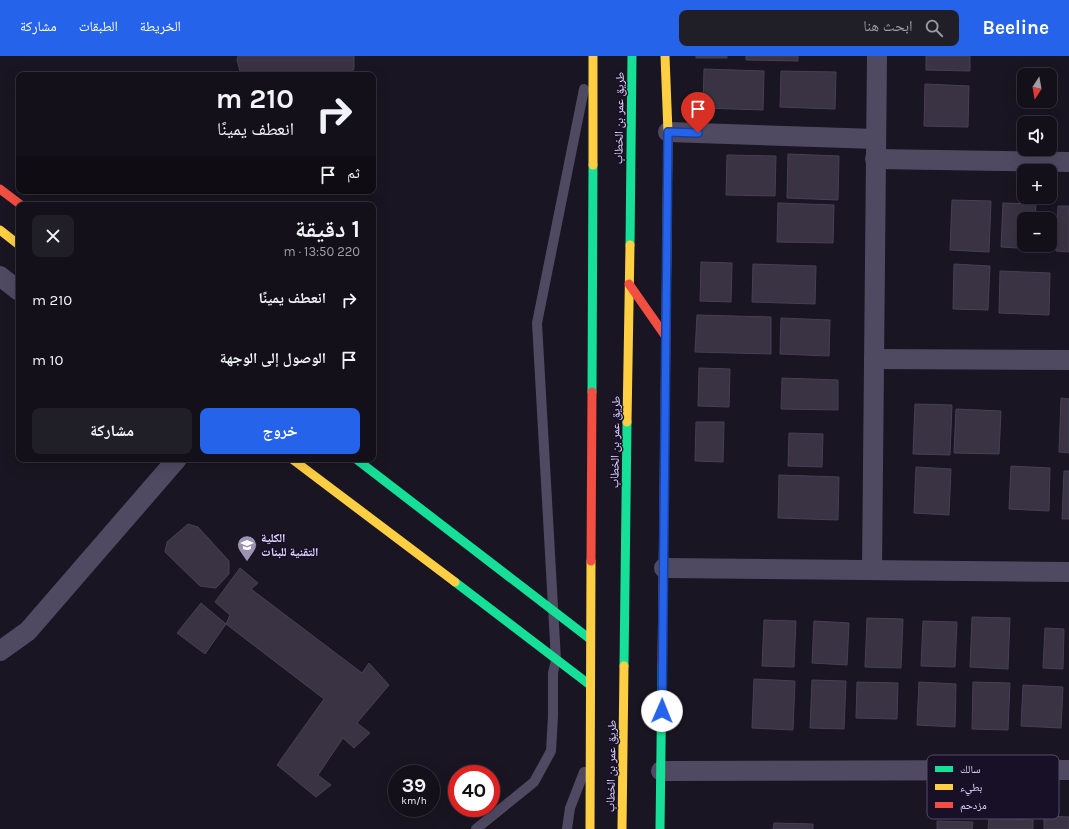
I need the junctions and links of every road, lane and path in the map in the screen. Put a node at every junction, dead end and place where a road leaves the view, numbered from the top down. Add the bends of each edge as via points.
1 (592, 56) edge
2 (632, 56) edge
3 (665, 56) edge
4 (877, 56) edge
5 (668, 132) junction
6 (876, 139) junction
7 (876, 159) junction
8 (1069, 162) edge
9 (0, 189) edge
10 (17, 202) edge
11 (0, 230) edge
12 (16, 243) edge
13 (0, 276) edge
14 (628, 284) junction
15 (16, 289) edge
16 (666, 337) junction
17 (874, 359) junction
18 (1069, 360) edge
19 (173, 462) edge
20 (296, 462) edge
21 (360, 462) edge
22 (664, 568) junction
23 (872, 570) junction
24 (1069, 572) edge
25 (554, 611) junction
26 (590, 639) junction
27 (0, 652) edge
28 (556, 660) junction
29 (590, 685) junction
30 (590, 760) junction
31 (927, 770) edge
32 (1059, 770) edge
33 (1069, 770) edge
34 (661, 771) junction
35 (476, 829) edge
36 (567, 829) edge
37 (590, 829) edge
38 (622, 829) edge
39 (660, 829) edge

1 - 25 lane via 536,323
1 - 26 main road, طريق عمر بن الخطاب
2 - 14 main road, طريق عمر بن الخطاب
3 - 5 main road
4 - 6 street
5 - 6 street
5 - 16 main road
6 - 7 street
7 - 8 street
7 - 17 street
9 - 10 main road
11 - 12 main road
13 - 15 street
14 - 16 main road
14 - 38 main road, طريق عمر بن الخطاب
16 - 22 main road
17 - 18 street
17 - 23 street
19 - 27 street via 28,631
20 - 28 main road
21 - 25 main road
22 - 23 street
22 - 34 main road
23 - 24 street
25 - 26 main road
25 - 28 lane
26 - 29 main road, طريق عمر بن الخطاب
28 - 29 main road
28 - 35 lane via 553,673 551,751 534,782
29 - 30 main road, طريق عمر بن الخطاب
30 - 36 lane via 570,808
30 - 37 main road, طريق عمر بن الخطاب
31 - 34 street
32 - 33 street
34 - 39 main road

